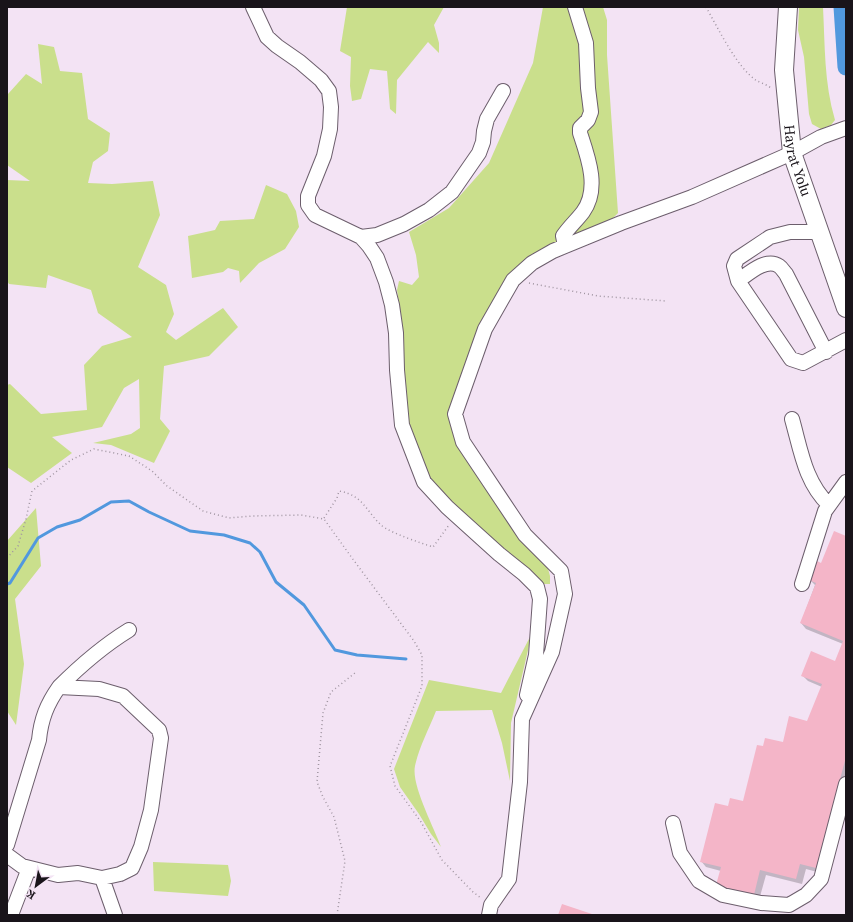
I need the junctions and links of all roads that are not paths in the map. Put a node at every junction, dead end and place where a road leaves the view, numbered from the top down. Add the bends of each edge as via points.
1 (253, 7) edge
2 (575, 7) edge
3 (788, 7) edge
4 (502, 91) dead end
5 (846, 128) edge
6 (792, 153) junction
7 (820, 232) junction
8 (361, 237) junction
9 (565, 246) junction
10 (738, 281) junction
11 (846, 308) edge
12 (846, 340) edge
13 (826, 352) junction
14 (792, 419) dead end
15 (846, 482) edge
16 (829, 505) junction
17 (802, 584) dead end
18 (129, 630) dead end
19 (59, 687) junction
20 (522, 719) junction
21 (846, 784) edge
22 (673, 823) dead end
23 (7, 845) edge
24 (7, 855) edge
25 (29, 868) junction
26 (102, 878) junction
27 (490, 910) edge
28 (11, 915) edge
29 (115, 915) edge

1 - 8 street via 266,37 311,71 329,91 330,128 324,156 308,196 308,205 315,215
2 - 9 street via 586,43 591,112 588,120 580,128 580,133 591,174 591,195 584,211 563,236
3 - 6 main road, Hayrat Yolu via 784,70
4 - 8 street via 487,119 479,153 452,192 404,224 377,235
5 - 6 street
6 - 7 main road, Hayrat Yolu
6 - 9 street via 692,198
7 - 10 street via 790,232 770,237 737,259 734,266
7 - 11 main road, Hayrat Yolu
8 - 20 street via 377,258 392,305 402,425 424,482 456,515 537,587 540,599 536,655
9 - 20 street via 532,263 513,280 485,329 455,414 463,442 491,486 525,535 561,571 565,594 552,652
10 - 13 street via 791,359 803,363
10 - 13 street via 758,267 769,263 779,266 786,274
12 - 13 street
14 - 16 street via 806,472 819,495
15 - 16 street
16 - 17 street
18 - 19 street via 73,673
19 - 23 street via 49,701 44,715 39,740
19 - 26 street via 99,689 123,696 159,730 161,738 151,810 141,848 132,868
20 - 27 street via 520,782 509,879
21 - 22 street via 821,879 806,895 789,905 761,903 723,895 700,881 680,853
24 - 25 street
25 - 26 street via 58,875 78,873
25 - 28 street
26 - 29 street

